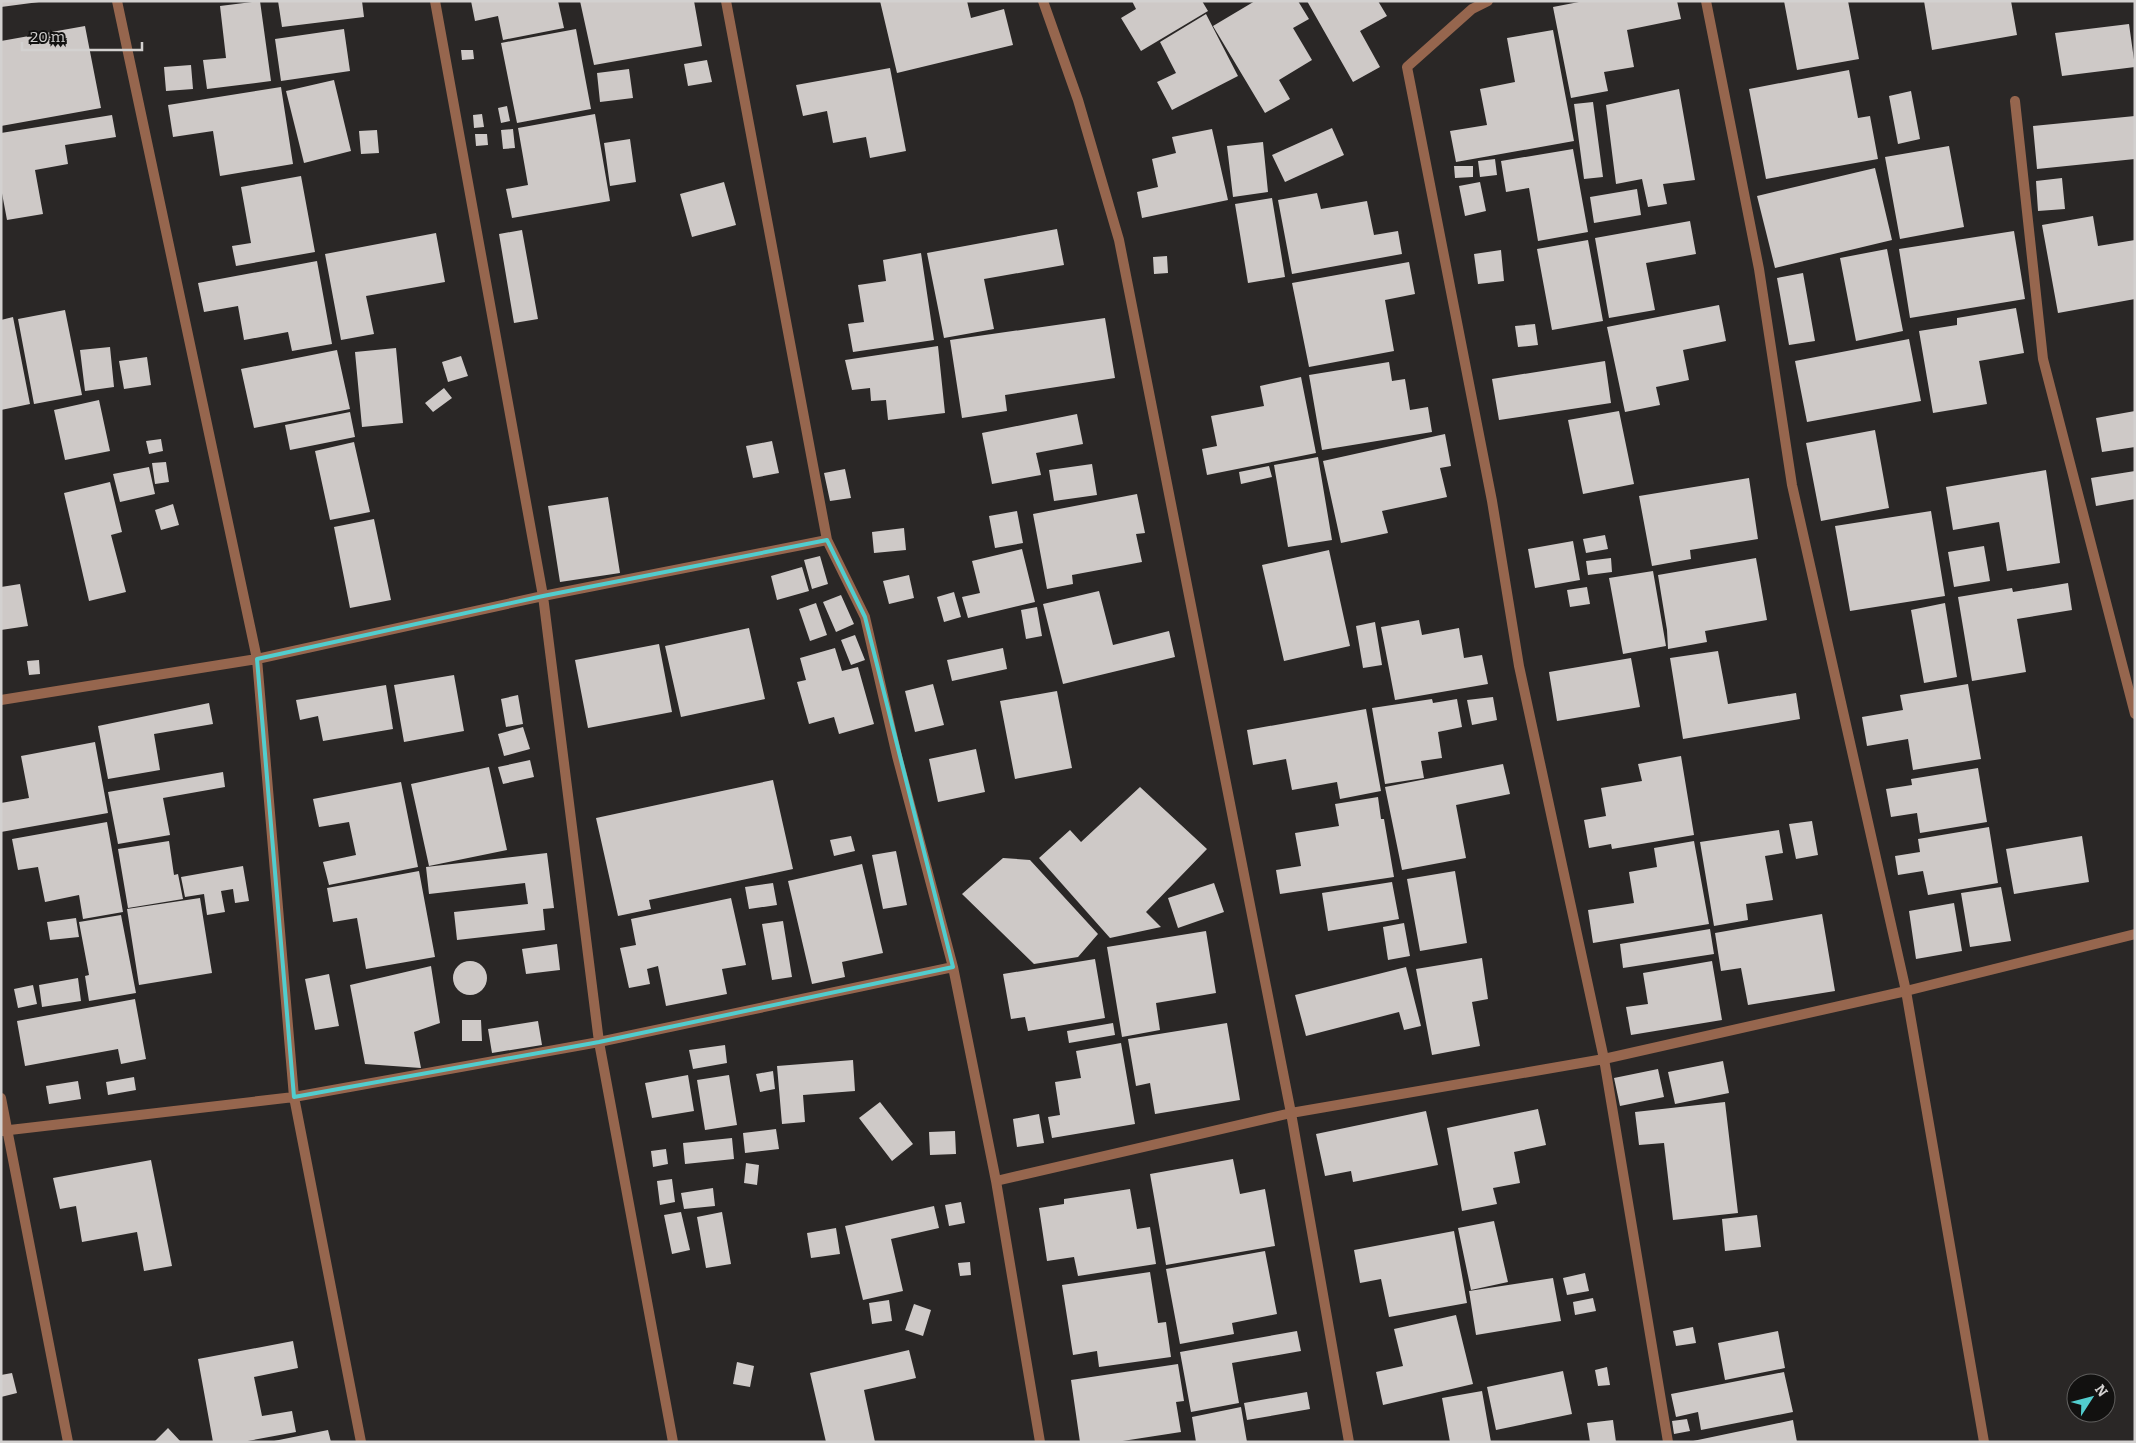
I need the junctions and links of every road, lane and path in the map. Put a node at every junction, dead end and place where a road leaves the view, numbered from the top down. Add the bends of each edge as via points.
1 (117, 1) edge
2 (435, 1) edge
3 (726, 1) edge
4 (1043, 1) edge
5 (1488, 1) edge
6 (1706, 1) edge
7 (1469, 5) edge
8 (2015, 101) dead end
9 (827, 540) junction
10 (543, 596) junction
11 (257, 659) junction
12 (1, 700) edge
13 (2135, 714) edge
14 (2135, 934) edge
15 (953, 967) junction
16 (1906, 991) junction
17 (599, 1042) junction
18 (1604, 1059) junction
19 (294, 1097) junction
20 (1, 1098) edge
21 (1291, 1112) junction
22 (4, 1131) edge
23 (996, 1181) junction
24 (68, 1442) edge
25 (361, 1442) edge
26 (674, 1442) edge
27 (1040, 1442) edge
28 (1349, 1442) edge
29 (1668, 1442) edge
30 (1984, 1442) edge

1 - 11 street
2 - 10 street
3 - 9 street
4 - 21 street via 1078,100 1119,240
5 - 7 street
6 - 16 street via 1759,269 1792,485
7 - 18 street via 1407,67 1492,501 1519,666
8 - 13 street via 2043,359
9 - 10 street
9 - 15 street via 865,617
10 - 11 street
10 - 17 street
11 - 12 street
11 - 19 street
14 - 16 street
15 - 17 street
15 - 23 street
16 - 18 street
16 - 30 street
17 - 19 street
17 - 26 street
18 - 21 street
18 - 29 street
19 - 22 street
19 - 25 street
20 - 22 street
21 - 23 street
21 - 28 street
22 - 24 street
23 - 27 street

